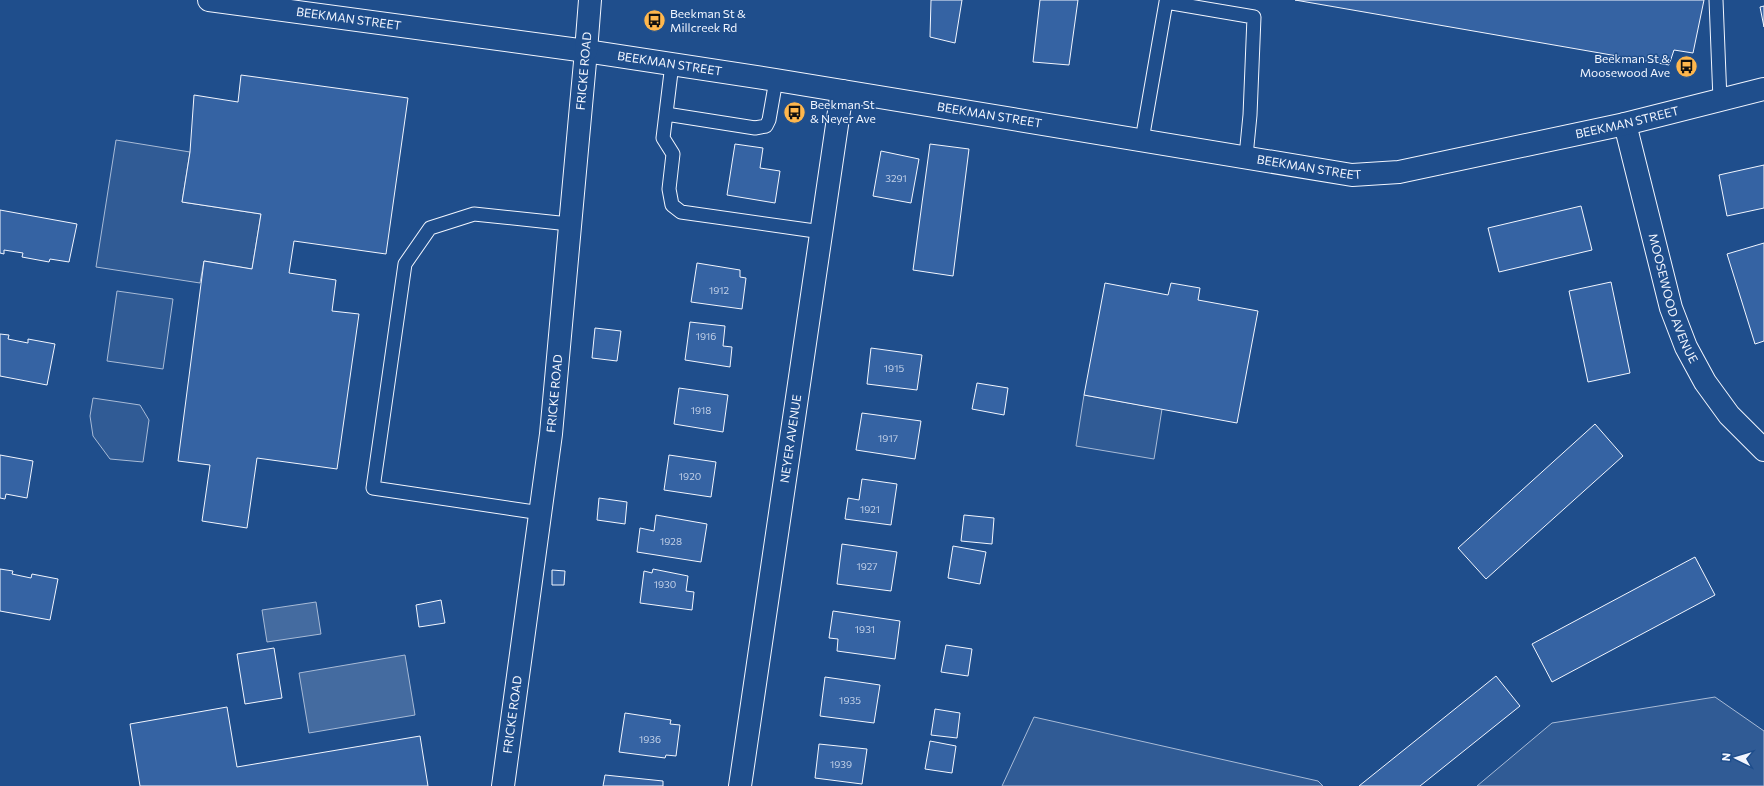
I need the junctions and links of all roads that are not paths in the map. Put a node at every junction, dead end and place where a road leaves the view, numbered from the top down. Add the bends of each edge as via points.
1 (209, 0) edge
2 (590, 0) edge
3 (1716, 0) edge
4 (586, 51) junction
5 (672, 64) junction
6 (776, 80) junction
7 (1764, 89) edge
8 (842, 91) junction
9 (1720, 100) junction
10 (666, 114) junction
11 (1625, 124) junction
12 (1142, 140) junction
13 (1246, 156) junction
14 (569, 224) junction
15 (822, 232) junction
16 (1764, 450) edge
17 (541, 513) junction
18 (503, 786) edge
19 (740, 786) edge

1 - 4 street, BEEKMAN STREET
2 - 4 street, FRICKE ROAD
3 - 9 lane
4 - 5 street, BEEKMAN STREET
4 - 14 street, FRICKE ROAD
5 - 6 street, BEEKMAN STREET
5 - 10 lane
6 - 8 street, BEEKMAN STREET
6 - 10 lane via 766,126 755,128
7 - 9 street, BEEKMAN STREET
8 - 12 street, BEEKMAN STREET
8 - 15 street, NEYER AVENUE
9 - 11 street, BEEKMAN STREET
10 - 15 lane via 663,138 673,154 669,189 672,205 680,212
11 - 13 street, BEEKMAN STREET via 1399,172 1352,175
11 - 16 street, MOOSEWOOD AVENUE via 1672,308 1686,346 1705,382 1729,415
12 - 13 street, BEEKMAN STREET
12 - 13 lane via 1166,2 1254,17
14 - 17 street, FRICKE ROAD via 551,434
14 - 17 lane via 474,214 430,228 405,264 373,488
15 - 19 street, NEYER AVENUE
17 - 18 street, FRICKE ROAD

